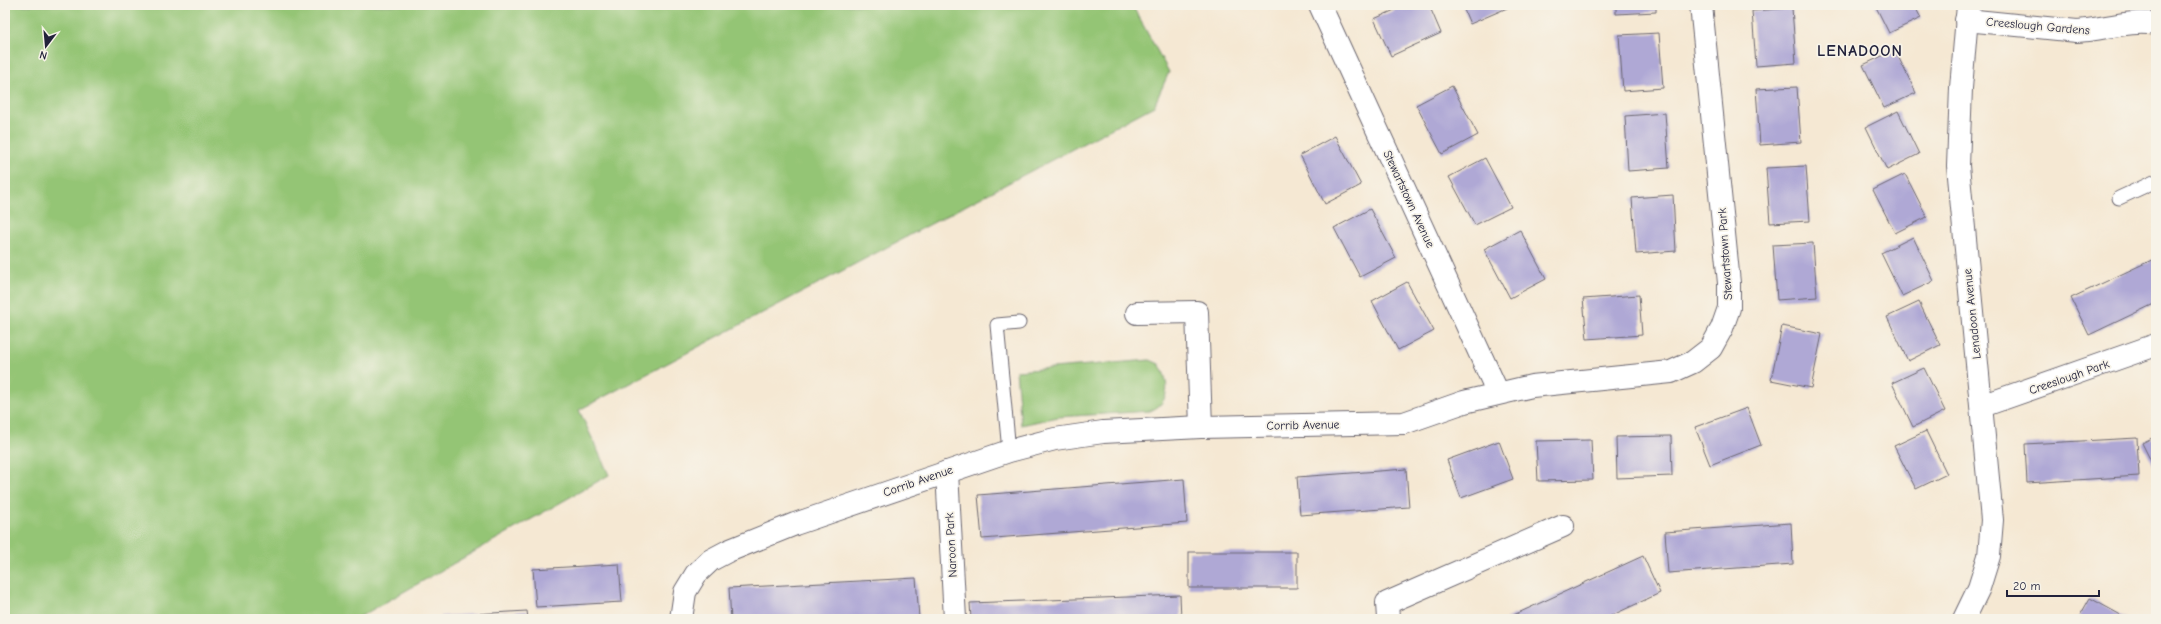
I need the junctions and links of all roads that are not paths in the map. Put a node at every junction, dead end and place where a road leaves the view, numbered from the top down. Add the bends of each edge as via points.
1 (1320, 5) edge
2 (1701, 5) edge
3 (1967, 12) edge
4 (2156, 24) edge
5 (2156, 181) edge
6 (2119, 198) dead end
7 (1137, 313) dead end
8 (1019, 323) dead end
9 (2156, 345) edge
10 (1498, 393) junction
11 (1982, 406) junction
12 (1404, 423) joint
13 (1201, 427) junction
14 (1009, 450) junction
15 (947, 472) junction
16 (1563, 526) dead end
17 (681, 619) edge
18 (955, 619) edge
19 (1388, 619) edge
20 (1964, 619) edge

1 - 10 street, Stewartstown Avenue
2 - 10 street, Stewartstown Park via 1729,283 1728,308 1722,328 1711,348 1693,362 1671,372 1545,384
3 - 4 street, Creeslough Gardens via 2076,31 2146,22
3 - 11 street, Lenadoon Avenue via 1958,166
5 - 6 lane
7 - 13 street via 1197,312
8 - 14 lane via 997,325
9 - 11 street, Creeslough Park
10 - 12 street, Stewartstown Park
11 - 20 street, Lenadoon Avenue via 1992,520 1989,556
12 - 13 street, Corrib Avenue
13 - 14 street, Corrib Avenue via 1103,432
14 - 15 street, Corrib Avenue
15 - 17 street, Corrib Avenue via 795,524 711,560 696,574 685,592
15 - 18 street, Naroon Park
16 - 19 street via 1387,603

